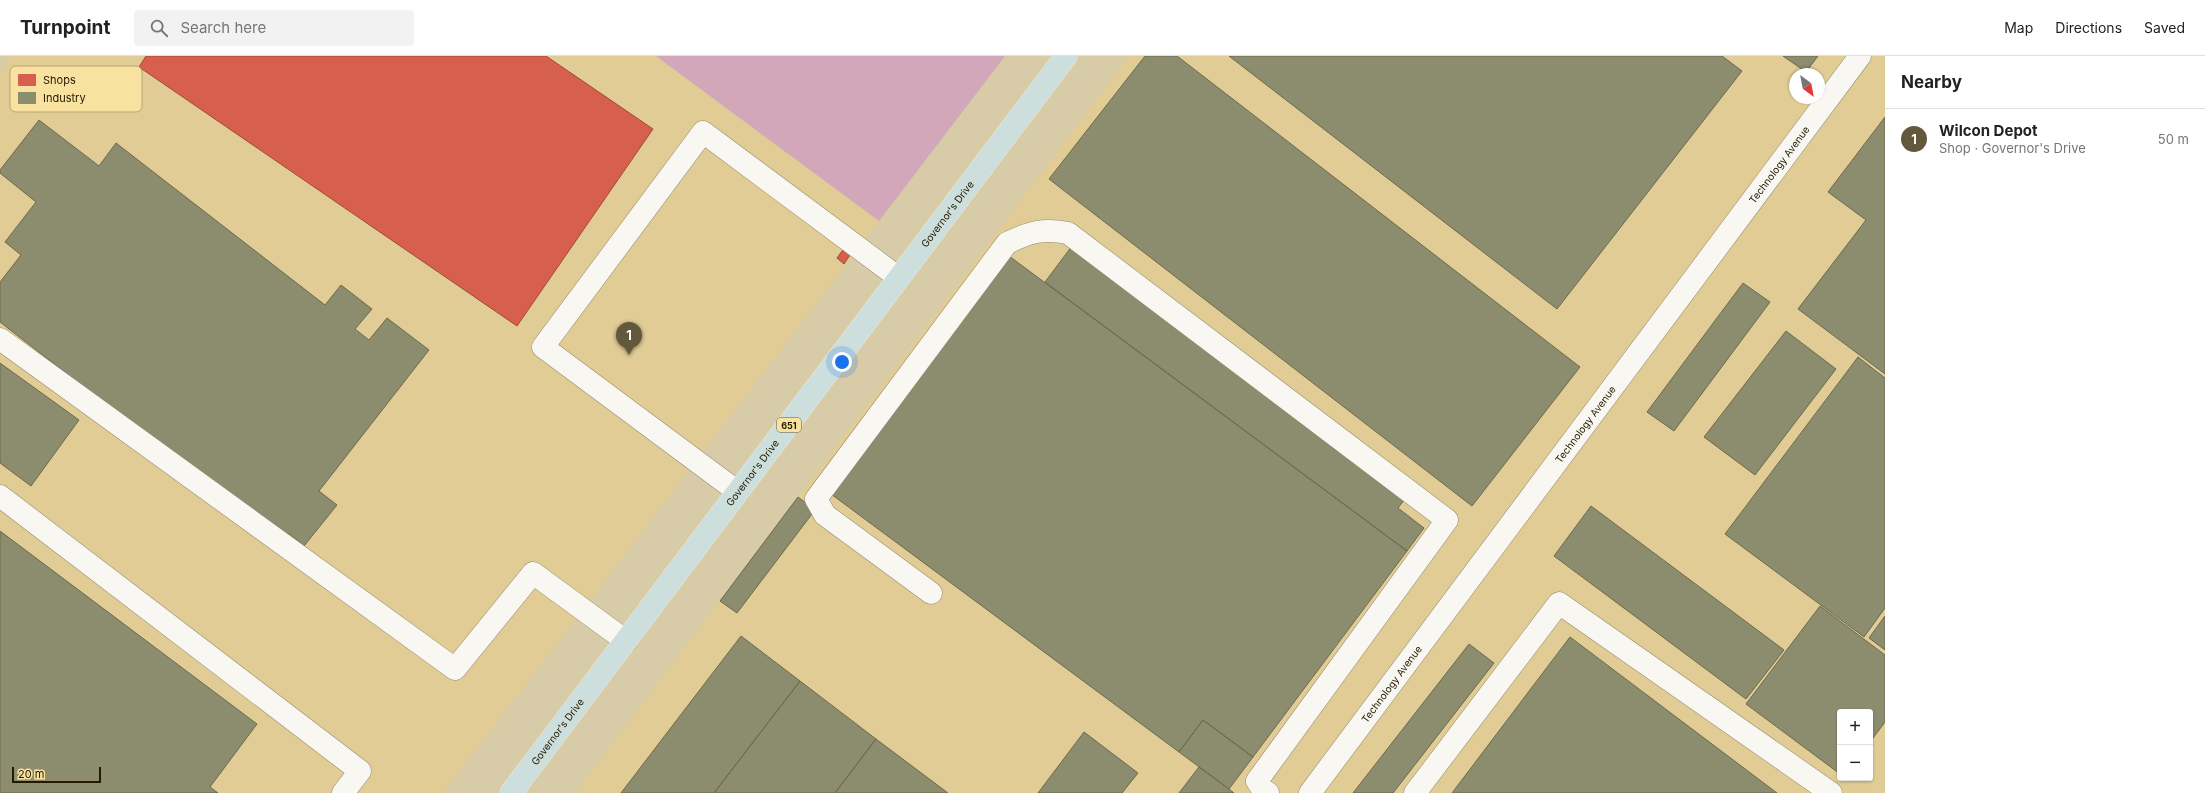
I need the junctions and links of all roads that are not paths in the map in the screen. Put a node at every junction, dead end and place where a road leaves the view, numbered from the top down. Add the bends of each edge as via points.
1 (1066, 56) edge
2 (1860, 56) edge
3 (900, 278) junction
4 (0, 339) edge
5 (738, 492) junction
6 (0, 496) edge
7 (931, 593) dead end
8 (626, 641) junction
9 (343, 793) edge
10 (511, 793) edge
11 (1268, 793) edge
12 (1310, 793) edge
13 (1415, 793) edge
14 (1831, 793) edge

1 - 3 highway, Governor's Drive / 651
2 - 12 street, Technology Avenue
3 - 5 highway, Governor's Drive / 651
3 - 5 street via 703,132 543,347
4 - 8 street via 455,669 533,573
5 - 8 highway, Governor's Drive / 651
6 - 9 street via 360,771
7 - 11 street via 825,515 816,499 1007,242 1028,233 1050,230 1068,233 1447,520 1257,782
8 - 10 highway, Governor's Drive / 651
13 - 14 street via 1559,603

